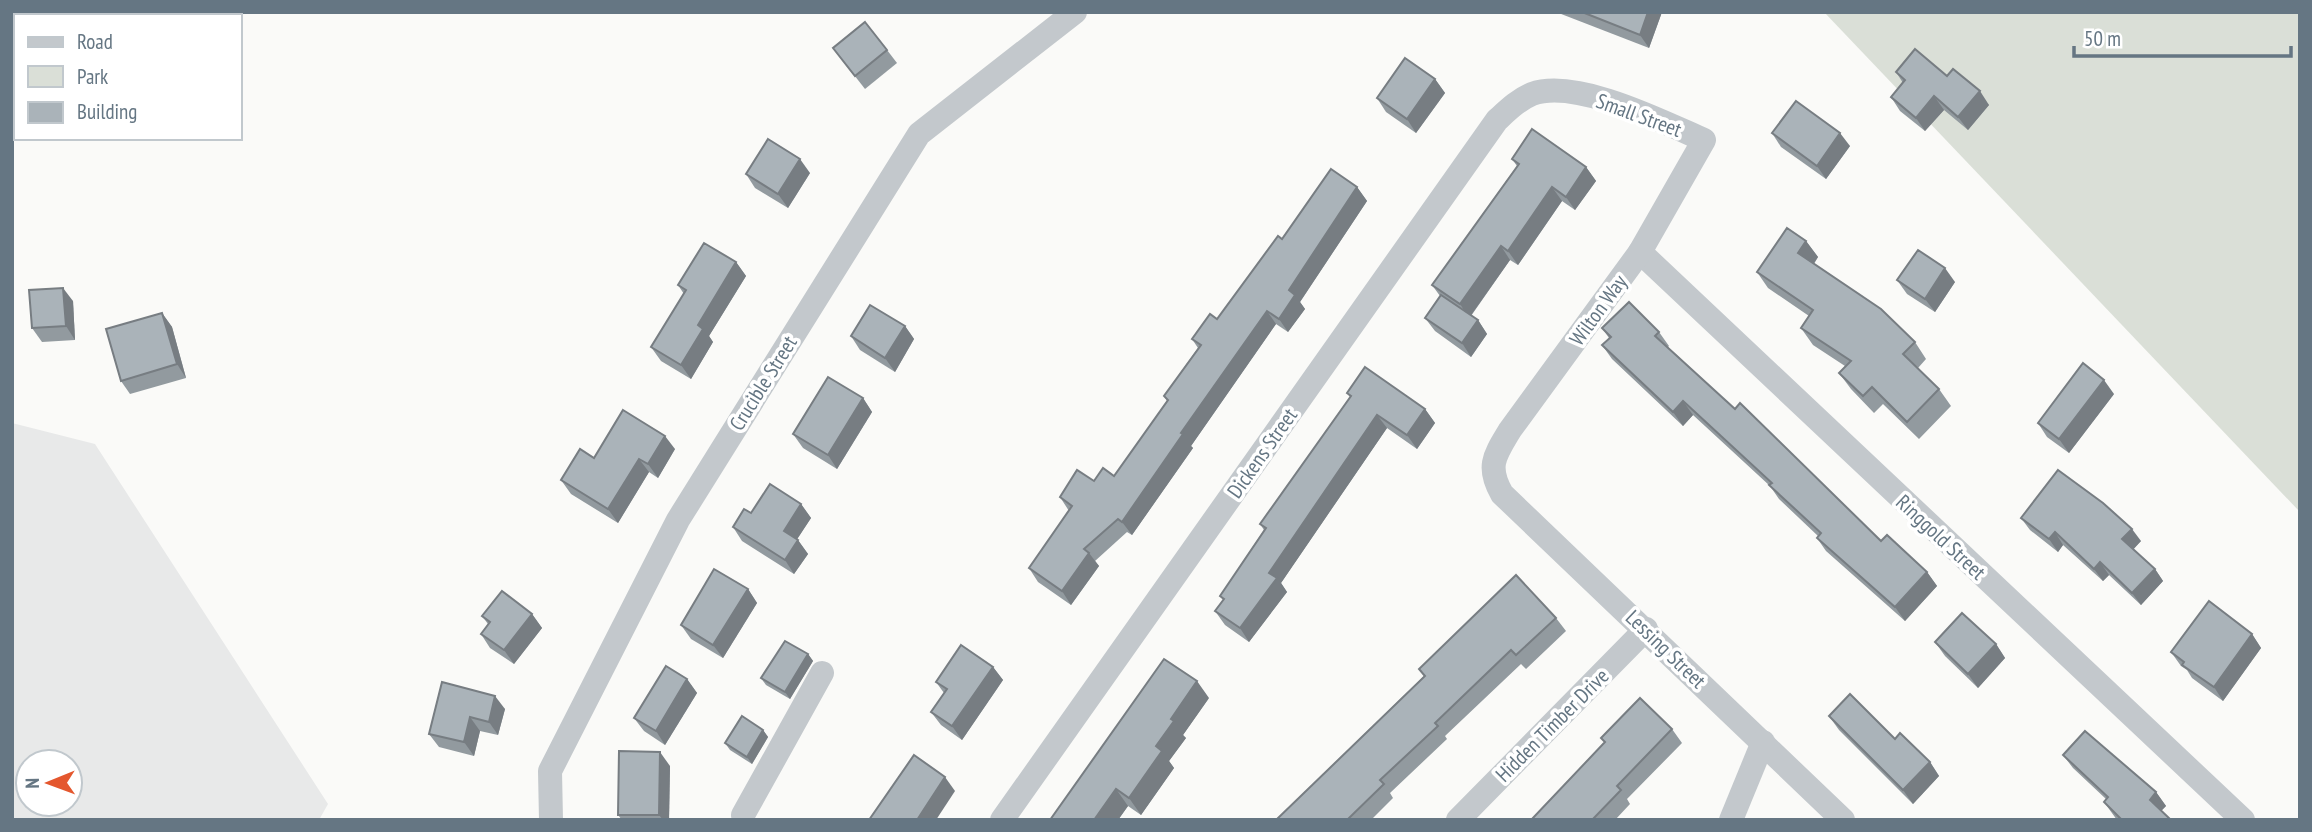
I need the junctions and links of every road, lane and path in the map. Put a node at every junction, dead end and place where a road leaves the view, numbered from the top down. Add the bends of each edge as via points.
1 (1075, 12) edge
2 (1531, 95) joint
3 (1704, 140) joint
4 (1640, 253) junction
5 (1493, 477) joint
6 (1646, 629) junction
7 (822, 673) dead end
8 (1763, 742) junction
9 (744, 818) edge
10 (551, 820) edge
11 (1002, 820) edge
12 (1458, 820) edge
13 (1731, 820) edge
14 (1843, 820) edge
15 (2243, 820) edge

1 - 10 street, Crucible Street via 919,134 672,532 550,771
2 - 3 street, Small Street via 1546,91 1592,97 1636,109
2 - 11 street, Dickens Street via 1497,120
3 - 4 street, Wilton Way
4 - 5 street, Wilton Way via 1510,429 1494,457
4 - 15 street, Ringgold Street
5 - 6 street, Lessing Street via 1502,494
6 - 8 street, Lessing Street
6 - 12 street, Hidden Timber Drive
7 - 9 street
8 - 13 street
8 - 14 street, Lessing Street

